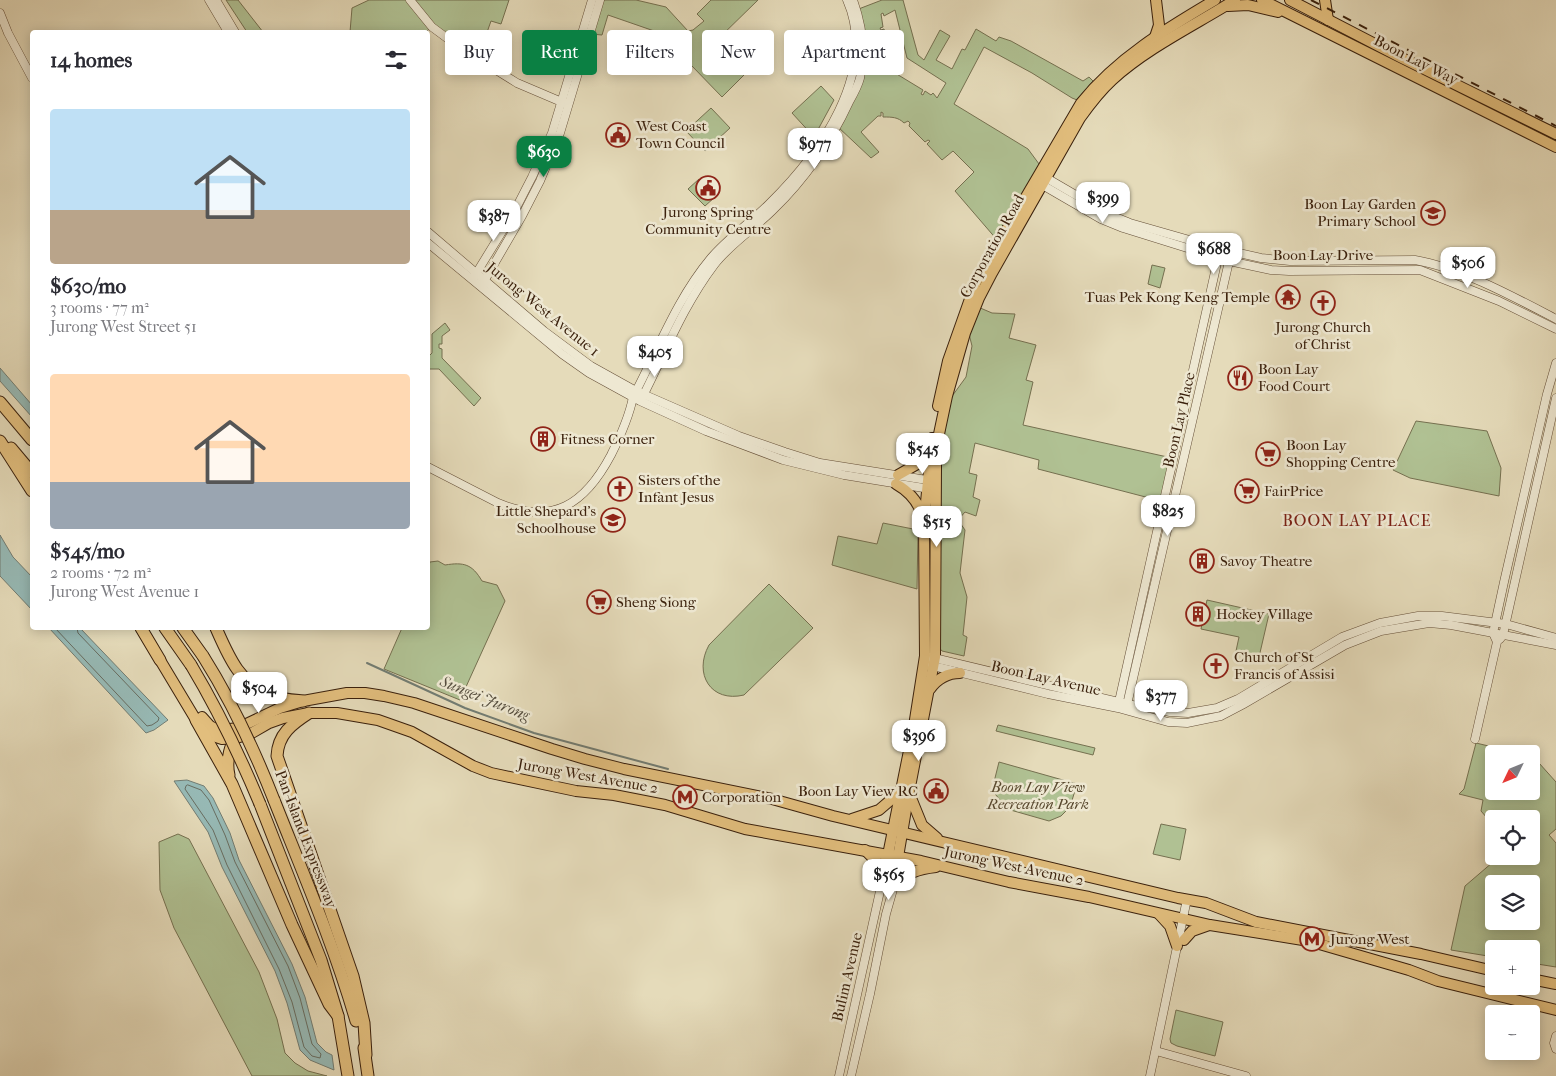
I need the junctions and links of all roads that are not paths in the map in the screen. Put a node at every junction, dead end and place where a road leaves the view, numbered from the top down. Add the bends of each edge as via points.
1 (209, 0) edge
2 (216, 0) edge
3 (410, 0) edge
4 (592, 0) edge
5 (600, 0) edge
6 (847, 0) edge
7 (853, 0) edge
8 (1156, 0) edge
9 (1215, 0) edge
10 (1235, 0) edge
11 (1262, 0) edge
12 (1290, 0) edge
13 (1325, 0) edge
14 (1224, 6) junction
15 (0, 13) edge
16 (1290, 14) junction
17 (1328, 20) junction
18 (227, 30) edge
19 (234, 30) edge
20 (1155, 36) junction
21 (30, 74) edge
22 (564, 103) junction
23 (1080, 111) junction
24 (1556, 134) edge
25 (1556, 147) edge
26 (1041, 180) junction
27 (430, 234) edge
28 (430, 244) edge
29 (1221, 249) junction
30 (1231, 251) junction
31 (1218, 258) junction
32 (1324, 260) junction
33 (1360, 260) junction
34 (1229, 261) junction
35 (1326, 270) junction
36 (1362, 270) junction
37 (475, 276) junction
38 (482, 283) junction
39 (1211, 294) junction
40 (1221, 295) junction
41 (1535, 308) junction
42 (1531, 316) junction
43 (1556, 319) edge
44 (1556, 329) edge
45 (1556, 363) edge
46 (638, 396) junction
47 (1556, 398) edge
48 (0, 402) edge
49 (0, 436) edge
50 (30, 438) edge
51 (0, 441) edge
52 (1177, 445) junction
53 (1186, 448) junction
54 (930, 452) junction
55 (430, 468) edge
56 (30, 471) edge
57 (897, 479) junction
58 (931, 485) junction
59 (30, 488) edge
60 (924, 524) junction
61 (1495, 623) junction
62 (1506, 624) junction
63 (142, 630) edge
64 (165, 630) edge
65 (184, 630) edge
66 (217, 630) edge
67 (1493, 633) junction
68 (1503, 635) junction
69 (1556, 638) edge
70 (1497, 642) junction
71 (1556, 645) edge
72 (160, 660) joint
73 (930, 661) junction
74 (960, 673) junction
75 (930, 690) junction
76 (303, 702) junction
77 (1123, 706) junction
78 (310, 713) junction
79 (196, 720) junction
80 (238, 728) junction
81 (233, 739) junction
82 (1475, 739) dead end
83 (232, 784) junction
84 (904, 792) junction
85 (849, 819) junction
86 (897, 832) junction
87 (947, 843) junction
88 (864, 849) junction
89 (893, 856) junction
90 (944, 867) junction
91 (881, 886) junction
92 (894, 886) junction
93 (1189, 899) junction
94 (1158, 914) junction
95 (1186, 919) junction
96 (1210, 925) junction
97 (1180, 943) junction
98 (1485, 969) edge
99 (1540, 981) edge
100 (1556, 984) edge
101 (1556, 1010) edge
102 (338, 1016) junction
103 (1556, 1036) edge
104 (1556, 1049) edge
105 (1156, 1050) junction
106 (366, 1055) junction
107 (348, 1076) edge
108 (368, 1076) edge
109 (839, 1076) edge
110 (851, 1076) edge
111 (1150, 1076) edge
112 (1246, 1076) edge

1 - 18 street
2 - 19 street
3 - 22 street via 432,27 459,47 517,83
4 - 22 street
5 - 22 street
6 - 46 street via 856,32 856,54 853,74 838,111 798,174 722,246 688,290
7 - 46 street via 862,31 860,80 838,126 802,179 774,209 727,250 708,273
8 - 20 main road via 1159,25
9 - 20 main road, Corporation Road
10 - 14 main road, Corporation Road
11 - 16 main road, Boon Lay Way
12 - 17 main road, Boon Lay Way
13 - 17 main road
14 - 16 main road via 1248,5
14 - 23 main road, Corporation Road via 1131,65
15 - 21 street
16 - 25 main road, Boon Lay Way
17 - 24 main road, Boon Lay Way
20 - 23 main road, Corporation Road via 1099,82
22 - 37 street via 514,212
22 - 38 street via 560,133 540,181
23 - 26 main road, Corporation Road
26 - 29 street, Boon Lay Drive via 1110,215
26 - 31 street, Boon Lay Drive via 1110,223
26 - 54 main road, Corporation Road via 976,282 942,385
26 - 58 main road, Corporation Road via 979,298 965,333 947,396
27 - 37 street, Jurong West Avenue 1
28 - 37 street, Jurong West Avenue 1
29 - 30 street, Boon Lay Drive
29 - 31 street, Boon Lay Place
30 - 32 street, Boon Lay Drive via 1290,261
30 - 34 street, Boon Lay Place
31 - 34 street, Boon Lay Drive
31 - 39 street, Boon Lay Place
32 - 33 street, Boon Lay Drive
32 - 35 street
33 - 36 street via 1364,263
33 - 41 street, Boon Lay Drive via 1432,263
34 - 35 street, Boon Lay Drive via 1271,270
34 - 40 street, Boon Lay Place
35 - 36 street, Boon Lay Drive
36 - 42 street, Boon Lay Drive via 1420,270
37 - 38 street, Jurong West Avenue 1
38 - 46 street, Jurong West Avenue 1 via 588,373
39 - 40 street
39 - 52 street, Boon Lay Place
40 - 53 street, Boon Lay Place
41 - 42 street
41 - 43 street, Boon Lay Drive
42 - 44 street, Boon Lay Drive
45 - 61 street via 1546,394
46 - 55 street via 612,452 589,489 558,509 531,512 510,508
46 - 57 street, Jurong West Avenue 1 via 784,452
47 - 62 street
48 - 50 highway
49 - 56 highway
51 - 59 highway
52 - 53 street
52 - 77 street, Boon Lay Place
53 - 77 street, Boon Lay Place
54 - 57 main road
54 - 58 main road, Corporation Road
57 - 58 street, Jurong West Avenue 1
57 - 60 main road via 916,500
58 - 60 main road, Corporation Road
58 - 73 main road, Corporation Road
60 - 73 main road, Corporation Road
61 - 62 street, Boon Lay Avenue
61 - 67 street
61 - 77 street, Boon Lay Avenue via 1418,616 1380,623 1342,637 1238,699 1217,708 1188,714
62 - 68 street
62 - 69 street, Boon Lay Avenue
63 - 72 highway
63 - 80 main road, Jurong West Avenue 2 via 154,639 204,720 216,729
64 - 102 highway, Pan-Island Expressway, bridge via 191,665 230,735 321,960
65 - 106 highway, Pan-Island Expressway, bridge via 226,692 245,730 311,892 344,981
66 - 76 highway via 231,662 253,687 270,696
67 - 68 street, Boon Lay Avenue
67 - 70 street
67 - 77 street, Boon Lay Avenue via 1428,623 1381,630 1345,645 1221,716 1205,720 1168,722
68 - 70 street
68 - 71 street, Boon Lay Avenue
70 - 82 street
72 - 79 main road
73 - 74 street, Boon Lay Avenue
73 - 75 main road, Corporation Road
73 - 77 street, Boon Lay Avenue
73 - 84 main road, Corporation Road
74 - 75 main road via 950,673 935,682
74 - 77 street, Boon Lay Avenue
75 - 84 main road, Corporation Road
76 - 80 main road, Jurong West Avenue 2 via 280,708
76 - 85 main road, Jurong West Avenue 2 via 347,693 384,696 585,759
78 - 81 main road, Jurong West Avenue 2 via 283,718
78 - 88 main road, Jurong West Avenue 2 via 337,713 383,721 412,732 491,774 664,805 745,829
78 - 106 highway via 285,731 277,756 353,976 364,1023
79 - 81 main road via 213,736
79 - 83 highway
80 - 81 highway
81 - 83 highway via 228,759
83 - 102 highway via 292,925 330,1006
84 - 85 main road via 872,814
84 - 86 main road, Corporation Road
84 - 87 main road via 922,825 934,837
85 - 86 main road, Jurong West Avenue 2
86 - 87 main road, Jurong West Avenue 2
86 - 89 main road, Corporation Road
87 - 93 main road, Jurong West Avenue 2
88 - 89 main road, Jurong West Avenue 2
88 - 91 main road via 878,863
89 - 90 main road, Jurong West Avenue 2
89 - 91 street, Bulim Avenue
89 - 92 street, Bulim Avenue
90 - 92 main road via 917,870 905,875
90 - 94 main road, Jurong West Avenue 2
91 - 109 street, Bulim Avenue
92 - 110 street, Bulim Avenue
93 - 95 street
93 - 98 main road, Jurong West Avenue 2 via 1206,902 1256,922
94 - 95 main road, Jurong West Avenue 2
94 - 97 main road
95 - 96 main road, Jurong West Avenue 2
95 - 97 street
96 - 97 main road via 1192,931
96 - 101 main road, Jurong West Avenue 2 via 1309,941 1438,981
97 - 105 street
99 - 100 main road
102 - 107 highway, Pan-Island Expressway
103 - 104 street
105 - 111 street
105 - 112 street
106 - 108 highway, Pan-Island Expressway

